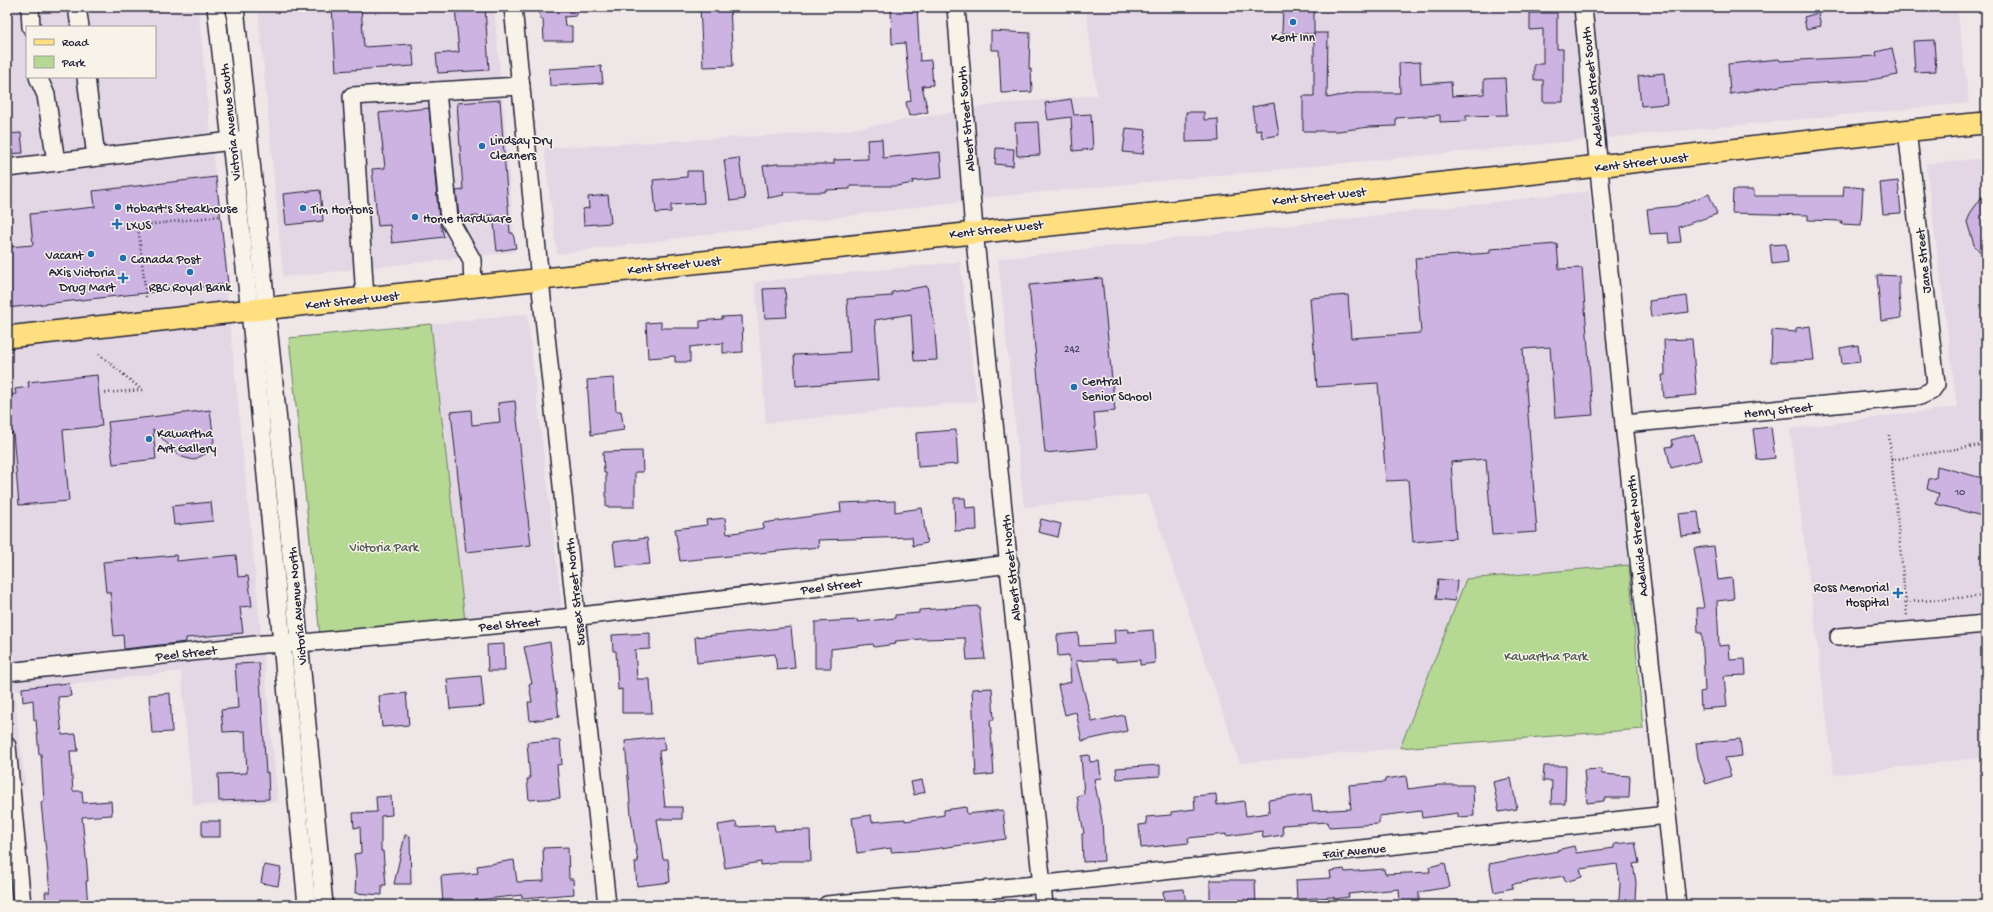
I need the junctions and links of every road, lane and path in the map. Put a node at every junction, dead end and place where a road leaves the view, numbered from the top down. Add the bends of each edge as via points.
1 (30, 7) edge
2 (77, 7) edge
3 (216, 7) edge
4 (235, 7) edge
5 (513, 7) edge
6 (956, 7) edge
7 (1583, 7) edge
8 (31, 26) edge
9 (80, 26) edge
10 (38, 78) edge
11 (86, 78) edge
12 (521, 86) junction
13 (437, 91) junction
14 (1986, 123) edge
15 (1907, 130) junction
16 (248, 139) junction
17 (230, 142) junction
18 (96, 158) junction
19 (56, 162) junction
20 (1600, 166) junction
21 (7, 168) edge
22 (220, 216) dead end
23 (974, 230) junction
24 (540, 280) junction
25 (473, 286) junction
26 (146, 296) dead end
27 (365, 298) junction
28 (258, 309) junction
29 (7, 337) edge
30 (99, 354) dead end
31 (1931, 392) joint
32 (105, 393) dead end
33 (1624, 424) junction
34 (1889, 435) dead end
35 (1986, 444) edge
36 (1891, 460) junction
37 (1010, 564) junction
38 (1986, 596) edge
39 (1906, 602) junction
40 (576, 616) junction
41 (1986, 624) edge
42 (1908, 631) junction
43 (1839, 637) dead end
44 (299, 642) junction
45 (282, 643) junction
46 (7, 672) edge
47 (7, 746) edge
48 (304, 784) junction
49 (1667, 815) junction
50 (1041, 884) junction
51 (22, 905) edge
52 (307, 905) edge
53 (324, 905) edge
54 (607, 905) edge
55 (827, 905) edge
56 (1044, 905) edge
57 (1677, 905) edge

1 - 8 street
2 - 9 street
3 - 17 street, Victoria Avenue South
4 - 16 street, Victoria Avenue South
5 - 12 street, Sussex Street North
6 - 23 street, Albert Street South
7 - 20 street, Adelaide Street South
10 - 19 street via 46,95
11 - 18 street
12 - 13 street
12 - 24 street, Sussex Street North
13 - 25 street via 449,219 472,260
13 - 27 street via 352,96
14 - 15 main road, Kent Street West
15 - 20 main road, Kent Street West
15 - 31 street, Jane Street via 1936,384
16 - 17 street
16 - 28 street, Victoria Avenue South
17 - 18 street
17 - 28 street, Victoria Avenue South
18 - 19 street
19 - 21 street
20 - 23 main road, Kent Street West
20 - 33 street, Adelaide Street North
22 - 26 path via 138,226
23 - 24 main road, Kent Street West
23 - 37 street, Albert Street North
24 - 25 main road, Kent Street West
24 - 40 street, Sussex Street North
25 - 27 main road, Kent Street West
27 - 28 main road, Kent Street West
28 - 29 main road, Kent Street West
28 - 44 street, Victoria Avenue North
28 - 45 street, Victoria Avenue North
30 - 32 path via 142,390
31 - 33 street, Henry Street via 1920,396
33 - 49 street, Adelaide Street North
34 - 36 path
35 - 36 path
36 - 39 path
37 - 40 street, Peel Street
37 - 50 street, Albert Street North
38 - 39 path
39 - 42 path
40 - 44 street, Peel Street
40 - 54 street, Sussex Street North
41 - 42 street
42 - 43 street
44 - 45 street, Peel Street
44 - 48 street, Victoria Avenue North
45 - 46 street, Peel Street
45 - 48 street, Victoria Avenue North
47 - 51 street
48 - 52 street, Victoria Avenue North
48 - 53 street, Victoria Avenue North
49 - 50 street, Fair Avenue
49 - 57 street, Adelaide Street North
50 - 55 street, Fair Avenue
50 - 56 street, Albert Street North

